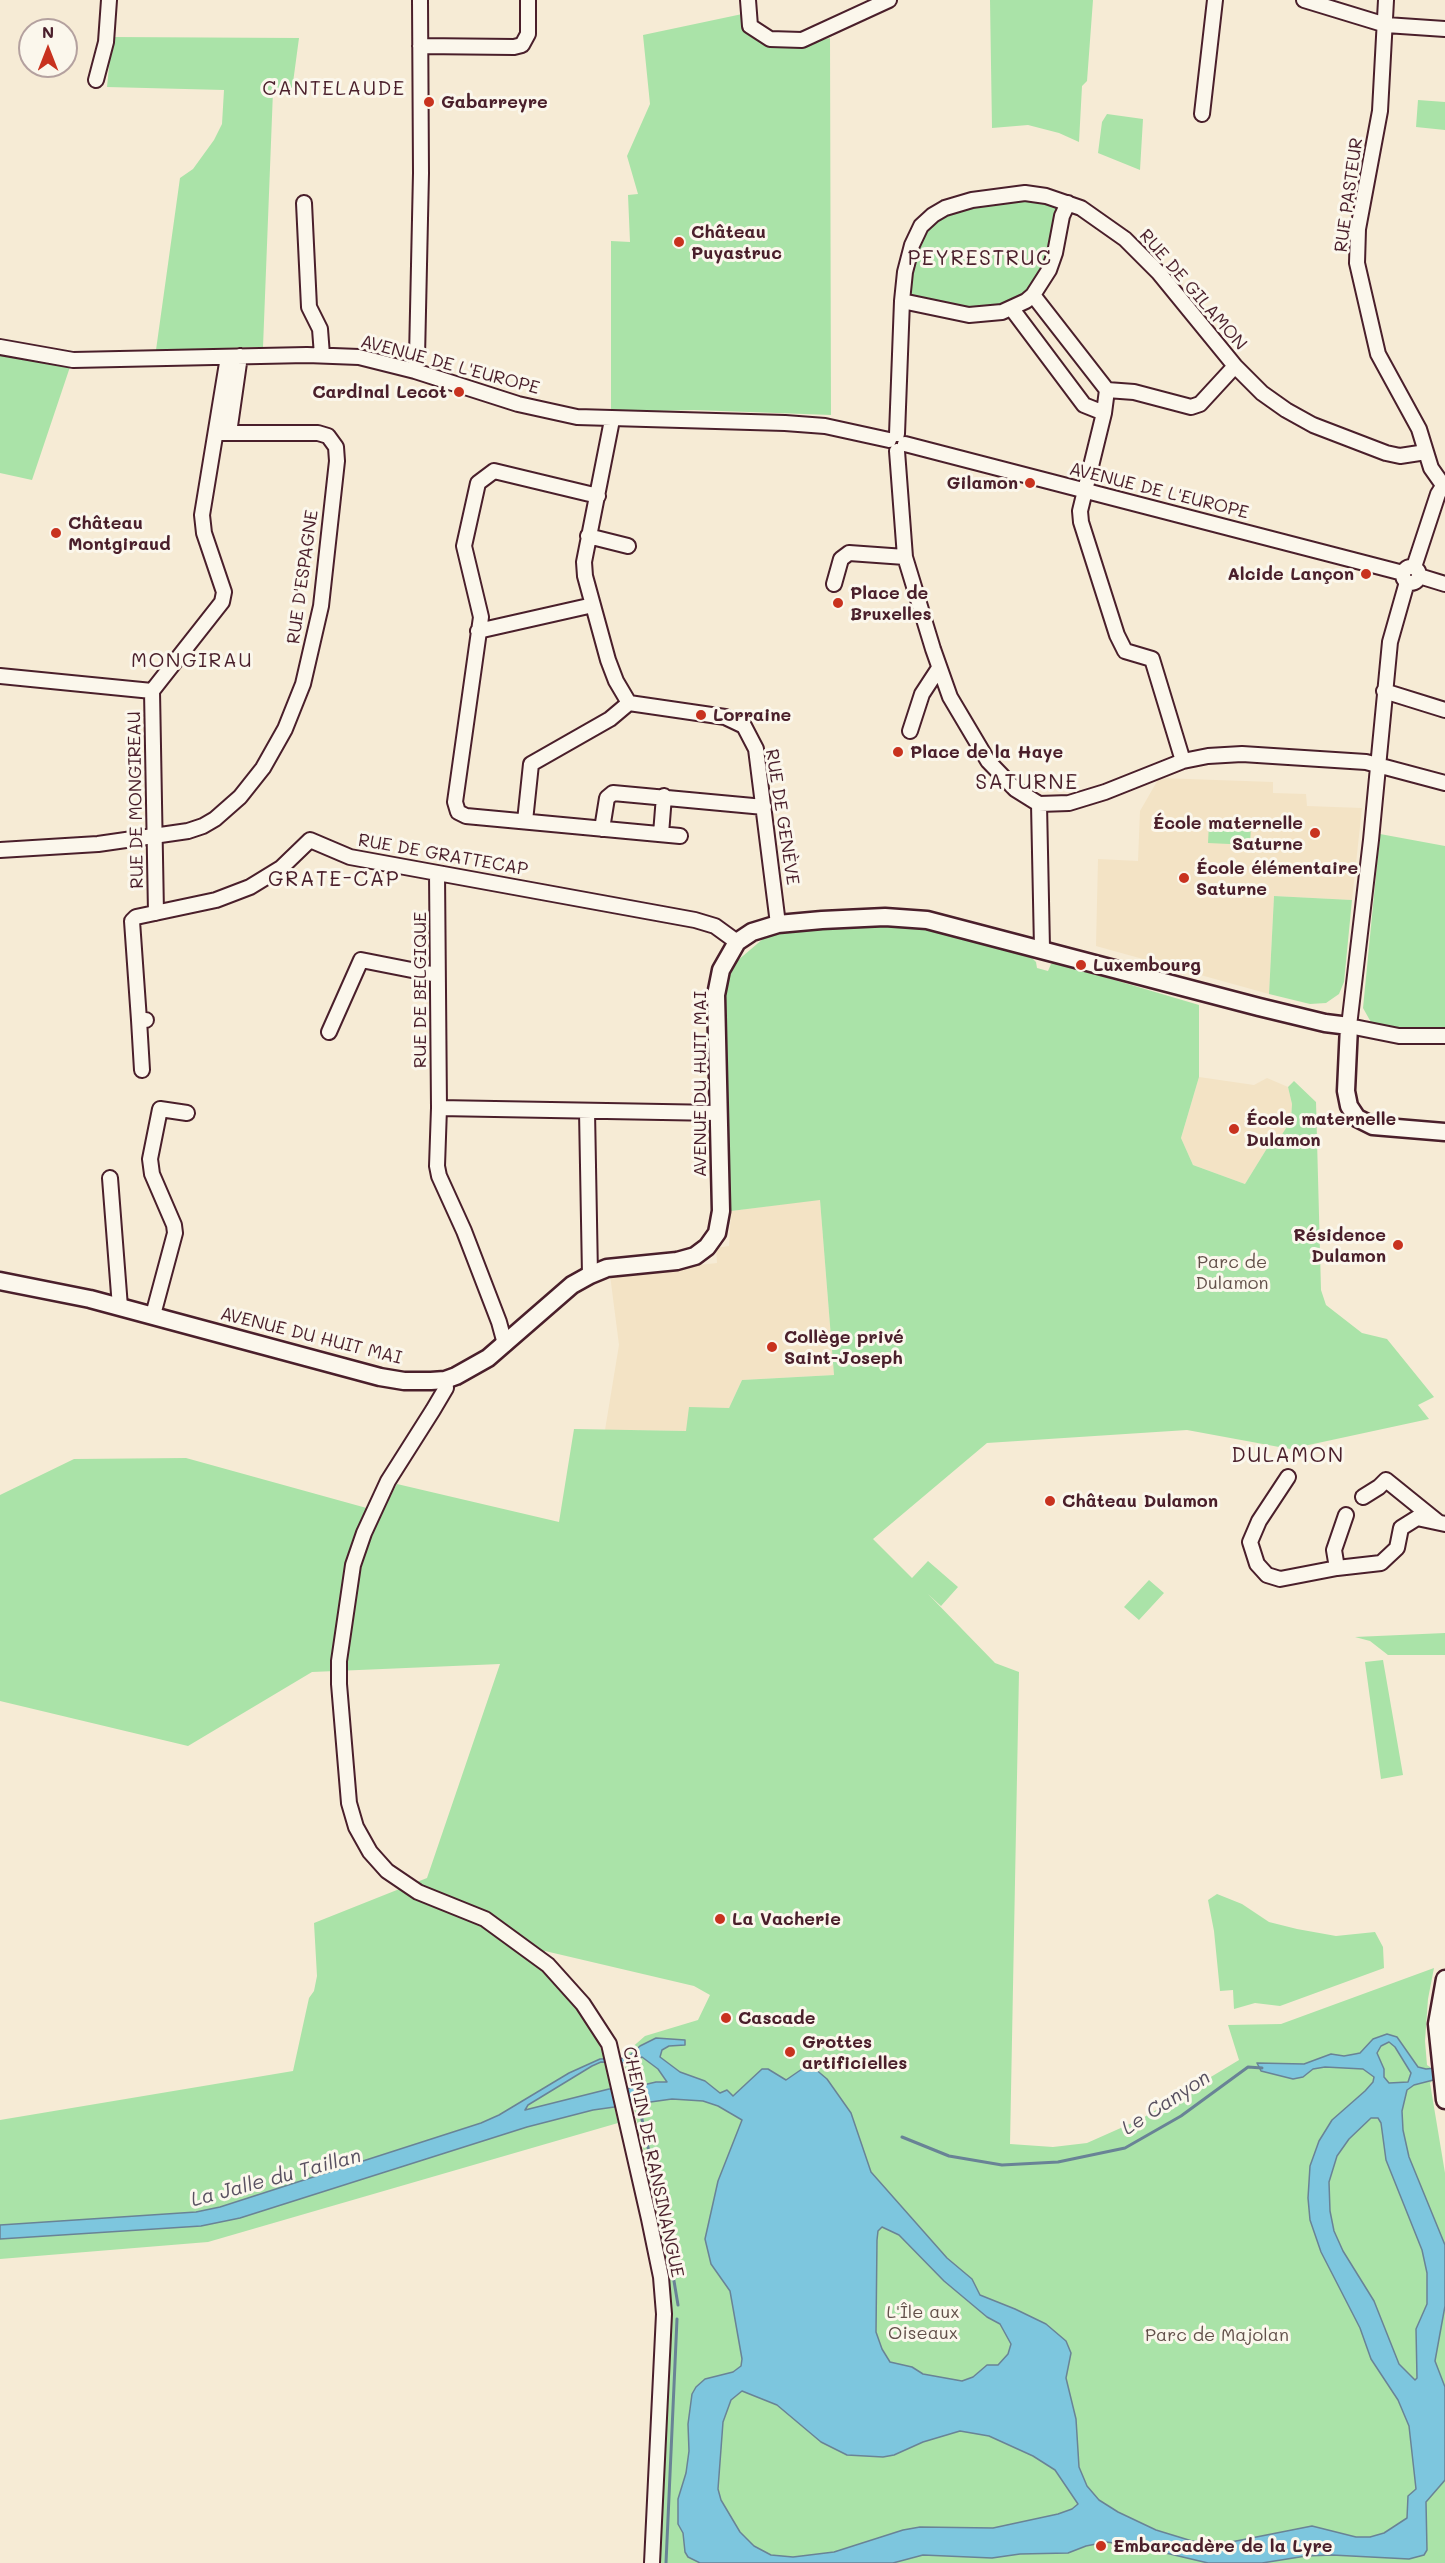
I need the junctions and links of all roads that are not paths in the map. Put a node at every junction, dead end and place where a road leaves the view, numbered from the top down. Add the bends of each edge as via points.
1 (109, 0) edge
2 (420, 0) edge
3 (528, 0) edge
4 (748, 0) edge
5 (889, 0) edge
6 (1215, 0) edge
7 (1304, 0) edge
8 (1386, 0) edge
9 (1386, 25) junction
10 (1445, 29) edge
11 (420, 46) junction
12 (96, 80) dead end
13 (1202, 114) dead end
14 (304, 203) dead end
15 (1068, 203) junction
16 (1033, 295) junction
17 (902, 301) junction
18 (1012, 309) junction
19 (0, 347) edge
20 (322, 355) junction
21 (234, 357) junction
22 (1235, 366) junction
23 (415, 371) junction
24 (1107, 390) junction
25 (1104, 413) junction
26 (612, 420) junction
27 (222, 433) junction
28 (897, 443) junction
29 (1426, 452) junction
30 (1444, 484) edge
31 (1084, 490) junction
32 (598, 496) junction
33 (588, 536) junction
34 (628, 546) dead end
35 (905, 557) junction
36 (1411, 574) junction
37 (834, 584) dead end
38 (1445, 584) edge
39 (592, 605) junction
40 (478, 631) junction
41 (939, 668) junction
42 (0, 676) edge
43 (152, 691) junction
44 (1384, 691) junction
45 (629, 703) junction
46 (1445, 710) edge
47 (910, 731) dead end
48 (1183, 761) junction
49 (1377, 765) junction
50 (1445, 783) edge
51 (664, 796) junction
52 (1039, 804) junction
53 (764, 807) junction
54 (525, 821) junction
55 (602, 829) junction
56 (661, 834) junction
57 (155, 836) junction
58 (680, 836) dead end
59 (0, 850) edge
60 (437, 873) junction
61 (156, 913) junction
62 (778, 924) junction
63 (737, 942) junction
64 (1042, 948) junction
65 (437, 975) junction
66 (1349, 1026) junction
67 (329, 1032) dead end
68 (1445, 1036) edge
69 (142, 1070) dead end
70 (439, 1108) junction
71 (587, 1111) junction
72 (187, 1113) dead end
73 (718, 1113) junction
74 (1445, 1132) edge
75 (110, 1178) dead end
76 (590, 1275) junction
77 (0, 1281) edge
78 (122, 1307) junction
79 (153, 1315) junction
80 (505, 1344) junction
81 (445, 1380) junction
82 (1288, 1477) dead end
83 (1363, 1497) dead end
84 (1346, 1515) dead end
85 (1442, 1524) edge
86 (1337, 1568) junction
87 (1445, 1978) edge
88 (1444, 2093) edge
89 (652, 2563) edge

1 - 12 street via 106,42
2 - 11 street
3 - 11 street via 528,34 522,45
4 - 5 street via 750,26 770,39 802,40
6 - 13 street
7 - 9 street
8 - 9 street, RUE PASTEUR
9 - 10 street
9 - 29 street, RUE PASTEUR via 1380,111 1358,229 1356,263 1378,354 1419,429
11 - 23 street via 422,173
14 - 20 street via 309,307 320,329
15 - 16 street via 1049,270
15 - 17 street, RUE DE GILAMON via 1046,196 1008,194 959,204 933,215 921,226 912,245
15 - 22 street, RUE DE GILAMON via 1096,217 1142,255
16 - 18 street
16 - 24 street
17 - 18 street via 969,315
17 - 28 street, RUE DE GILAMON
18 - 25 street via 1084,405
19 - 21 street, AVENUE DE L'EUROPE via 73,360
20 - 21 street, AVENUE DE L'EUROPE
20 - 23 street, AVENUE DE L'EUROPE via 359,357
21 - 27 street, RUE DE MONGIREAU
22 - 24 street via 1200,404 1191,407 1134,392
22 - 29 street, RUE DE GILAMON via 1262,393 1313,424 1386,453 1400,456
23 - 26 street, AVENUE DE L'EUROPE via 518,404
24 - 25 street
25 - 31 street
26 - 28 street, AVENUE DE L'EUROPE via 652,418 825,426
26 - 32 street
27 - 43 street, RUE DE MONGIREAU via 202,515 204,533 224,592 222,602
27 - 57 street, RUE D'ESPAGNE via 318,433 328,436 336,447 321,606 303,684 285,729 263,768 240,797 215,819 188,831
28 - 31 street, AVENUE DE L'EUROPE
28 - 35 street, RUE DE GILAMON
29 - 30 street, RUE PASTEUR via 1431,468
30 - 36 street
31 - 36 street, AVENUE DE L'EUROPE
31 - 48 street via 1081,522 1117,635 1125,651 1152,659
32 - 33 street
32 - 40 street via 494,471 478,483 464,546 479,601
33 - 34 street
33 - 39 street via 584,562
35 - 37 street via 849,553 841,559
35 - 41 street, RUE DE GILAMON
36 - 38 street, AVENUE DE L'EUROPE
36 - 44 street via 1390,642
39 - 40 street
39 - 45 street via 616,681
40 - 54 street via 455,802 458,812 466,816
41 - 47 street via 922,694
41 - 52 street, RUE DE GILAMON via 950,697 988,761 1015,789
42 - 43 street
43 - 57 street, RUE DE MONGIREAU
44 - 46 street
44 - 49 street
45 - 53 street, RUE DE GENÈVE via 725,717 744,726 756,749
45 - 54 street via 610,719 531,764
48 - 49 street via 1242,754
48 - 52 street via 1069,803
49 - 50 street
49 - 66 street
51 - 53 street
51 - 55 street via 613,793 607,798
51 - 56 street
52 - 64 street
53 - 62 street, RUE DE GENÈVE
54 - 55 street
55 - 56 street
56 - 58 street
57 - 59 street
57 - 61 street, RUE DE MONGIREAU
60 - 61 street, RUE DE GRATTECAP via 350,858 310,840 281,868 250,887 216,900
60 - 63 street, RUE DE GRATTECAP via 695,920 715,926
60 - 65 street, RUE DE BELGIQUE
61 - 69 street via 136,917 130,926 142,1020
62 - 63 main road via 752,932
62 - 64 main road via 885,917 927,920
63 - 73 main road, AVENUE DU HUIT MAI via 721,970 716,995
64 - 66 main road via 1252,1005
65 - 67 street via 361,960
65 - 70 street, RUE DE BELGIQUE
66 - 68 street via 1399,1036
66 - 74 main road via 1346,1091 1348,1107 1356,1118 1373,1126
70 - 71 street
70 - 80 street, RUE DE BELGIQUE via 439,1176 464,1231
71 - 73 street
71 - 76 street
72 - 79 street via 160,1108 150,1159 175,1233
73 - 76 main road, AVENUE DU HUIT MAI via 721,1211 717,1233 707,1247 695,1256 677,1261 607,1268
75 - 78 street
76 - 80 main road, AVENUE DU HUIT MAI via 572,1285
77 - 78 main road, AVENUE DU HUIT MAI
78 - 79 main road, AVENUE DU HUIT MAI
79 - 81 main road, AVENUE DU HUIT MAI via 359,1372 404,1381
80 - 81 main road, AVENUE DU HUIT MAI via 468,1371
81 - 89 street, CHEMIN DE RANSINANGUE via 446,1388 438,1403 388,1481 353,1565 339,1661 349,1803 356,1827 387,1871 418,1892 486,1919 548,1965 583,2004 609,2044 658,2266 664,2314
82 - 86 street via 1250,1542 1257,1564 1267,1575 1280,1579
83 - 85 street via 1386,1480
84 - 86 street via 1334,1550
85 - 86 street via 1417,1518 1401,1528 1397,1548 1381,1563
87 - 88 main road via 1437,2024

